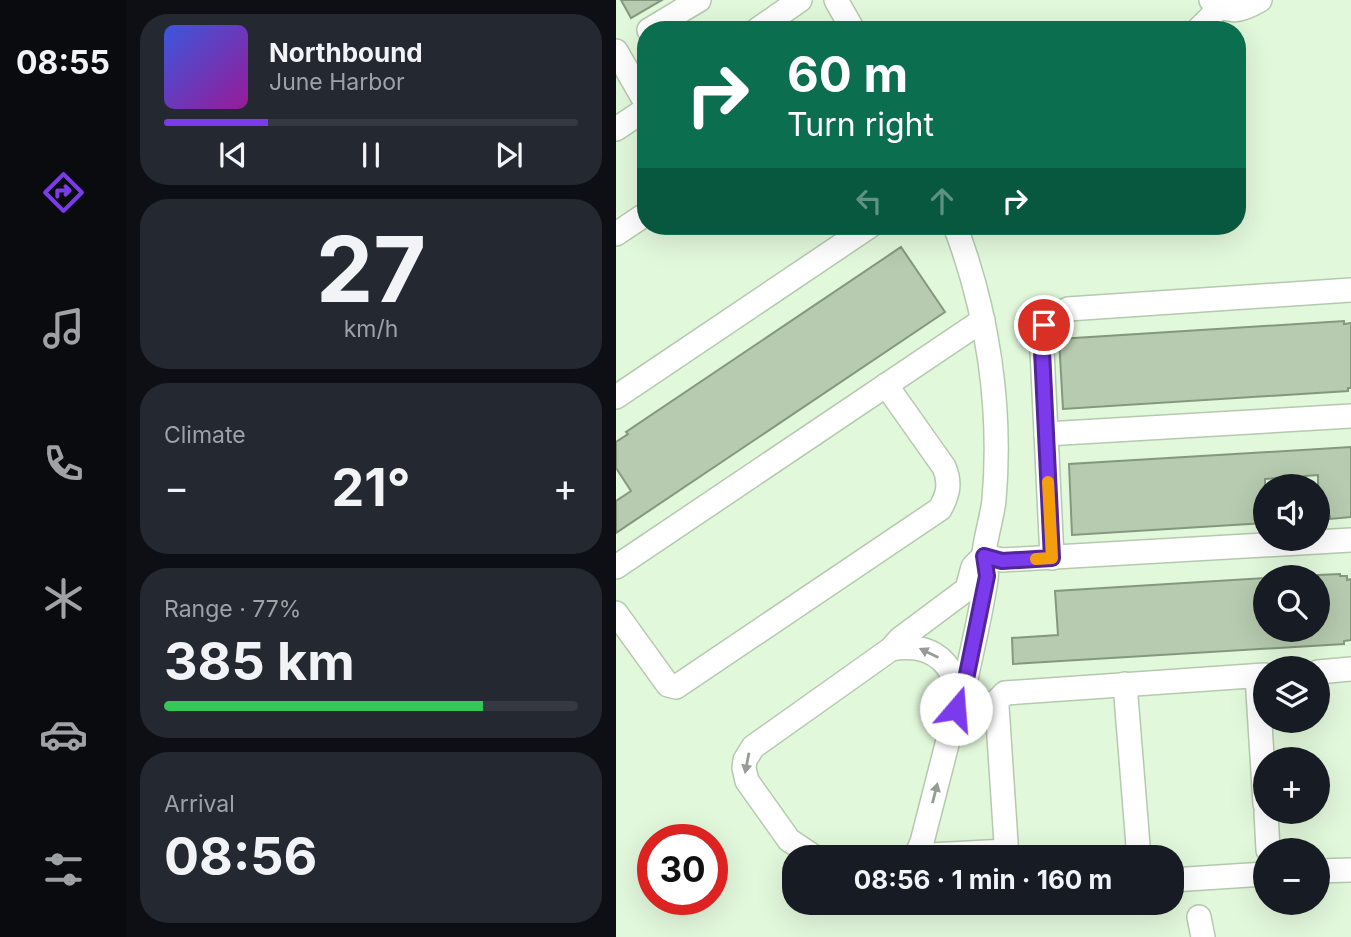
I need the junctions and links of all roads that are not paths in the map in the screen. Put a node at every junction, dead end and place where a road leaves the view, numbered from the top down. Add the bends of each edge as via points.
1 (699, 0) edge
2 (800, 0) edge
3 (836, 0) edge
4 (1260, 0) edge
5 (1215, 3) edge
6 (664, 21) edge
7 (770, 21) edge
8 (848, 21) edge
9 (1207, 21) edge
10 (637, 37) edge
11 (616, 50) edge
12 (637, 89) edge
13 (637, 113) edge
14 (616, 130) edge
15 (637, 220) edge
16 (616, 234) edge
17 (857, 235) edge
18 (958, 235) edge
19 (1351, 290) edge
20 (983, 320) junction
21 (886, 385) junction
22 (616, 397) edge
23 (1351, 416) edge
24 (1046, 434) junction
25 (1351, 540) edge
26 (984, 556) junction
27 (1052, 558) junction
28 (616, 567) edge
29 (616, 613) edge
30 (891, 649) junction
31 (1351, 670) edge
32 (1330, 671) edge
33 (1253, 676) edge
34 (1125, 684) junction
35 (957, 695) junction
36 (796, 845) edge
37 (919, 845) edge
38 (1005, 845) edge
39 (1138, 845) edge
40 (1351, 870) edge
41 (1330, 871) edge
42 (1253, 875) edge
43 (1184, 879) edge

1 - 6 street
2 - 7 street
3 - 8 street
4 - 5 street via 1237,10
5 - 9 street
10 - 11 street
11 - 12 street
13 - 14 street
15 - 16 street
17 - 22 street
18 - 20 street
19 - 24 street via 1057,313 1041,330
20 - 21 street
20 - 26 street via 996,431 994,502
21 - 28 street
21 - 29 street via 944,467 948,491 940,509 676,687 667,685
23 - 24 street
24 - 27 street
25 - 27 street
26 - 27 street via 1002,561
26 - 30 street via 973,567 967,589
26 - 35 street via 987,576 965,684
35 -> 30 street via 955,681 940,658 916,647
30 -> 36 street via 753,747 745,760 747,781
31 - 32 street
33 - 34 street
34 - 38 street via 1011,692 1000,697
34 - 39 street
37 -> 35 street
40 - 41 street
42 - 43 street

